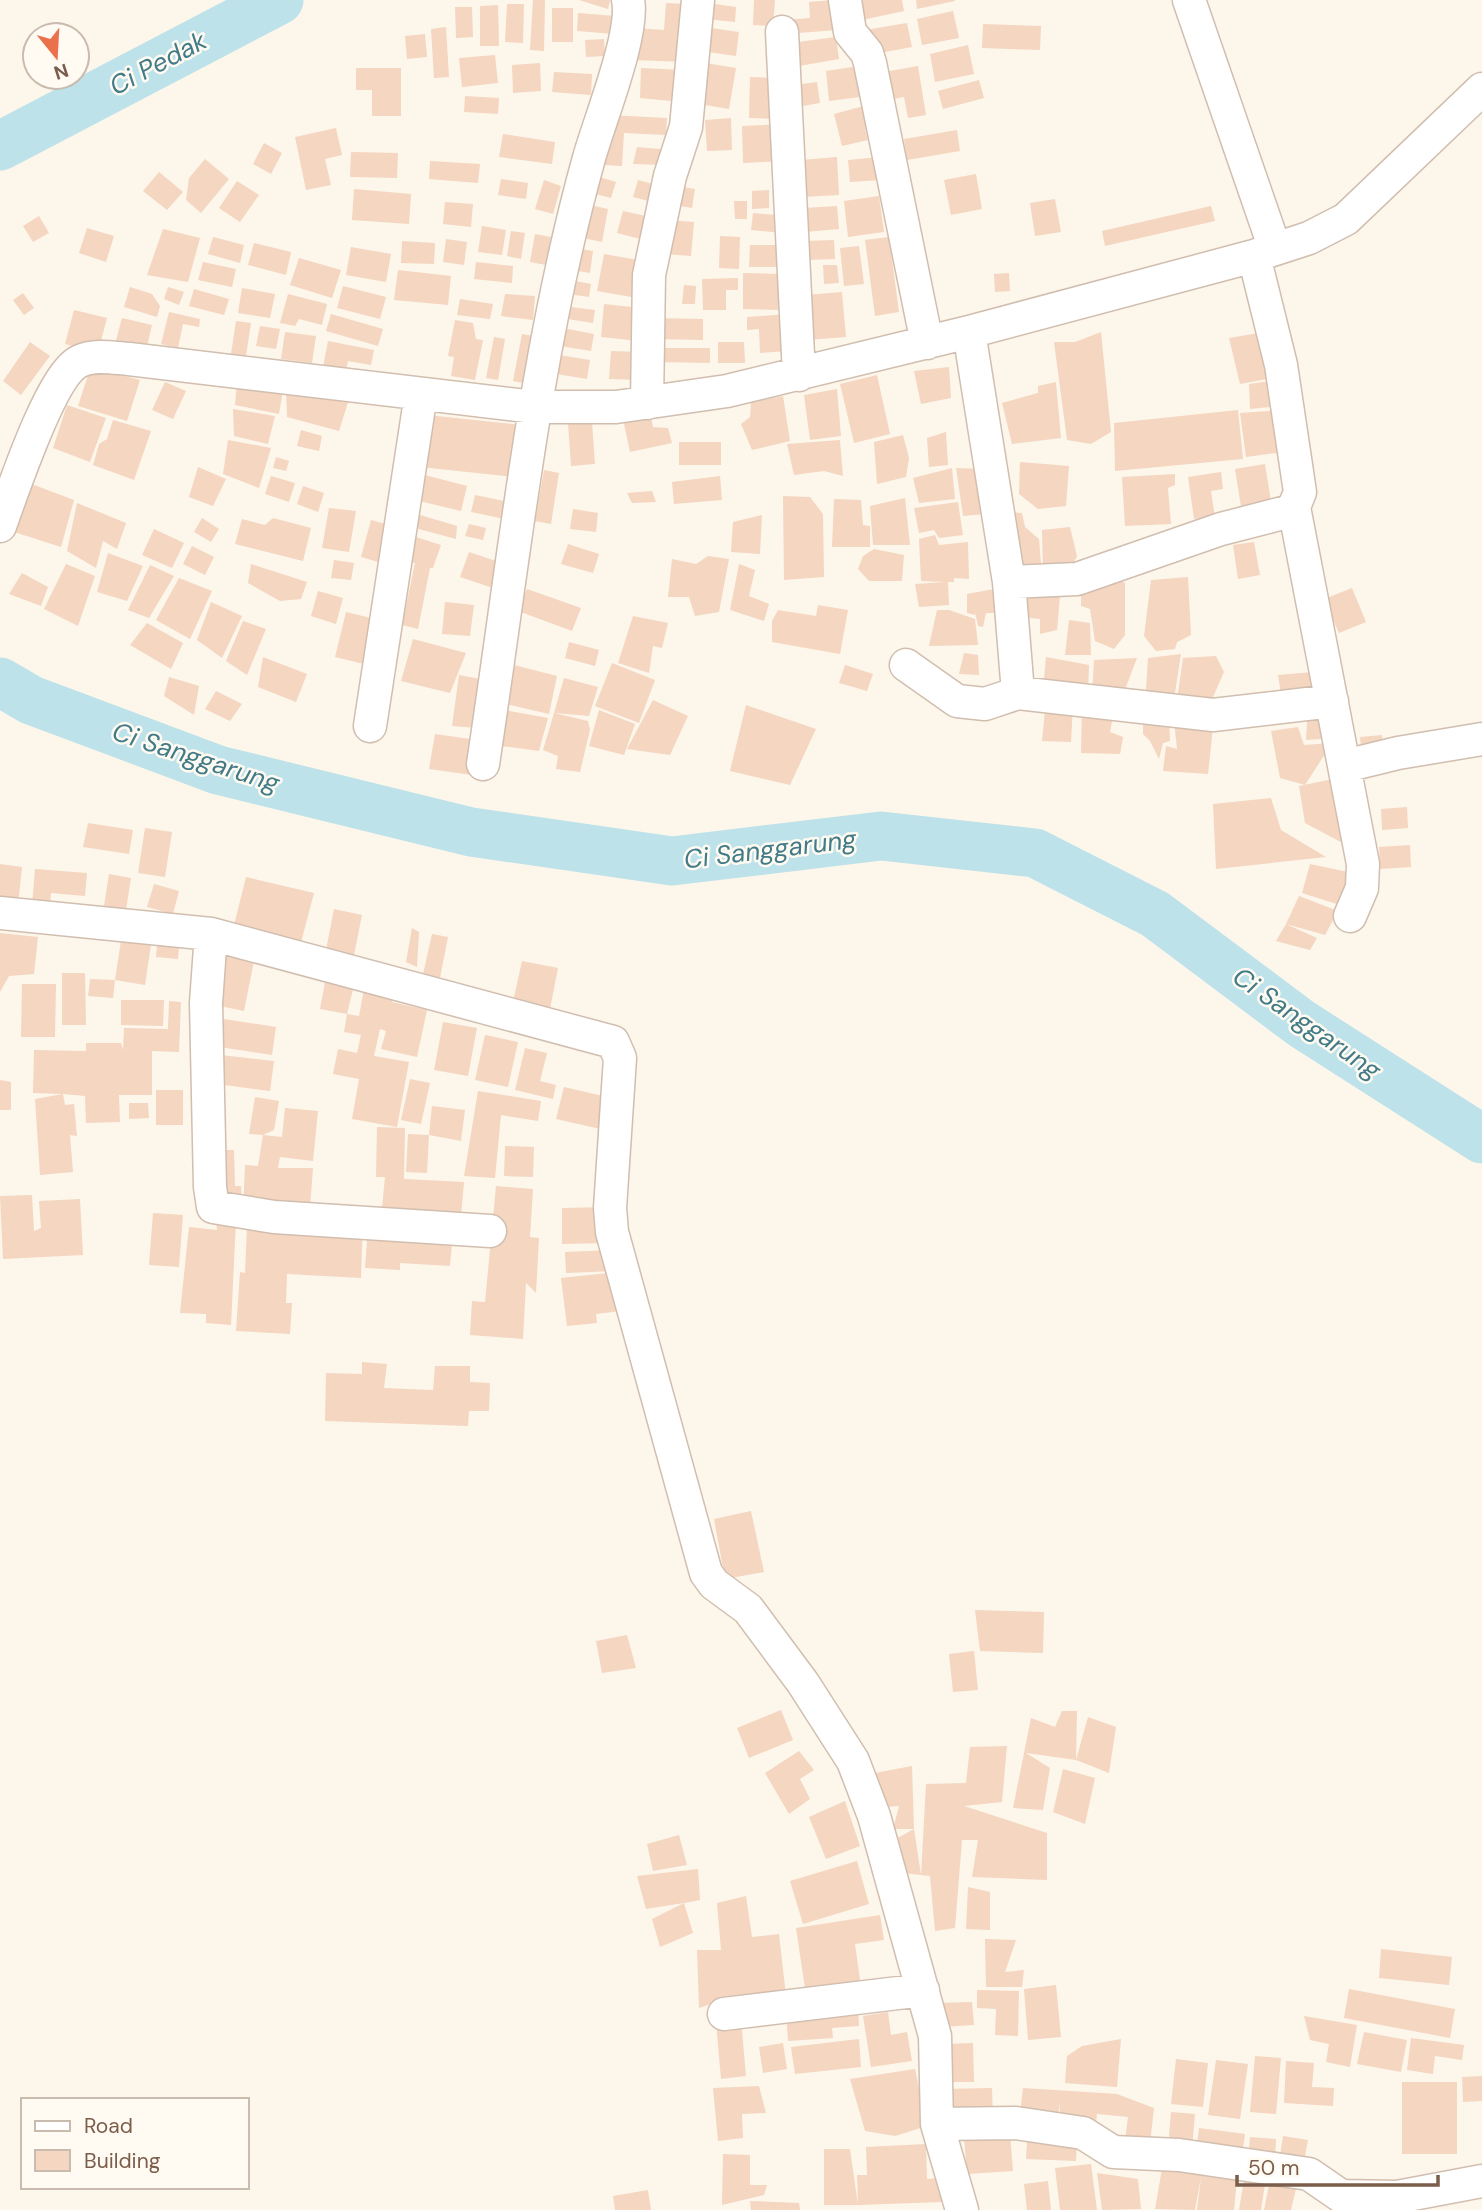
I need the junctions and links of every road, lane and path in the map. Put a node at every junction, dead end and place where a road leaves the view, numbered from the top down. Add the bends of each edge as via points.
1 (628, 0) edge
2 (698, 0) edge
3 (845, 0) edge
4 (1189, 0) edge
5 (782, 33) dead end
6 (1482, 89) edge
7 (1264, 253) junction
8 (969, 332) junction
9 (927, 343) junction
10 (799, 375) junction
11 (421, 394) junction
12 (647, 403) junction
13 (535, 407) junction
14 (1294, 507) junction
15 (0, 526) edge
16 (1009, 582) junction
17 (906, 665) dead end
18 (1018, 693) junction
19 (1332, 701) junction
20 (370, 726) dead end
21 (1482, 739) edge
22 (483, 764) dead end
23 (1345, 766) junction
24 (0, 913) edge
25 (1350, 916) dead end
26 (211, 934) junction
27 (490, 1231) dead end
28 (923, 1990) junction
29 (724, 2014) dead end
30 (937, 2124) junction
31 (1482, 2181) edge
32 (1399, 2204) edge
33 (962, 2210) edge

1 - 13 street via 622,46 553,300
2 - 12 street via 686,127 670,176 649,275
3 - 9 street via 850,32 870,63
4 - 7 street
5 - 10 street
6 - 7 street via 1346,219
7 - 8 street
7 - 14 street via 1300,492
8 - 9 street
8 - 16 street
9 - 10 street
10 - 12 street
11 - 13 street
11 - 15 street via 129,359 81,360 61,377
11 - 20 street
12 - 13 street via 588,409
13 - 22 street
14 - 16 street via 1085,576
14 - 19 street
16 - 18 street
17 - 18 street via 957,701 985,704
18 - 19 street via 1213,715
19 - 23 street
21 - 23 street
23 - 25 street via 1363,864 1362,888
24 - 26 street
26 - 27 street via 206,1003 214,1207 274,1217
26 - 28 street via 606,1038 618,1049 612,1232 706,1573 713,1584 748,1609 853,1761 874,1816
28 - 29 street
28 - 30 street via 936,2036
30 - 32 street via 1016,2123 1083,2133 1113,2152 1179,2155 1309,2174 1341,2196
30 - 33 street
31 - 32 street

